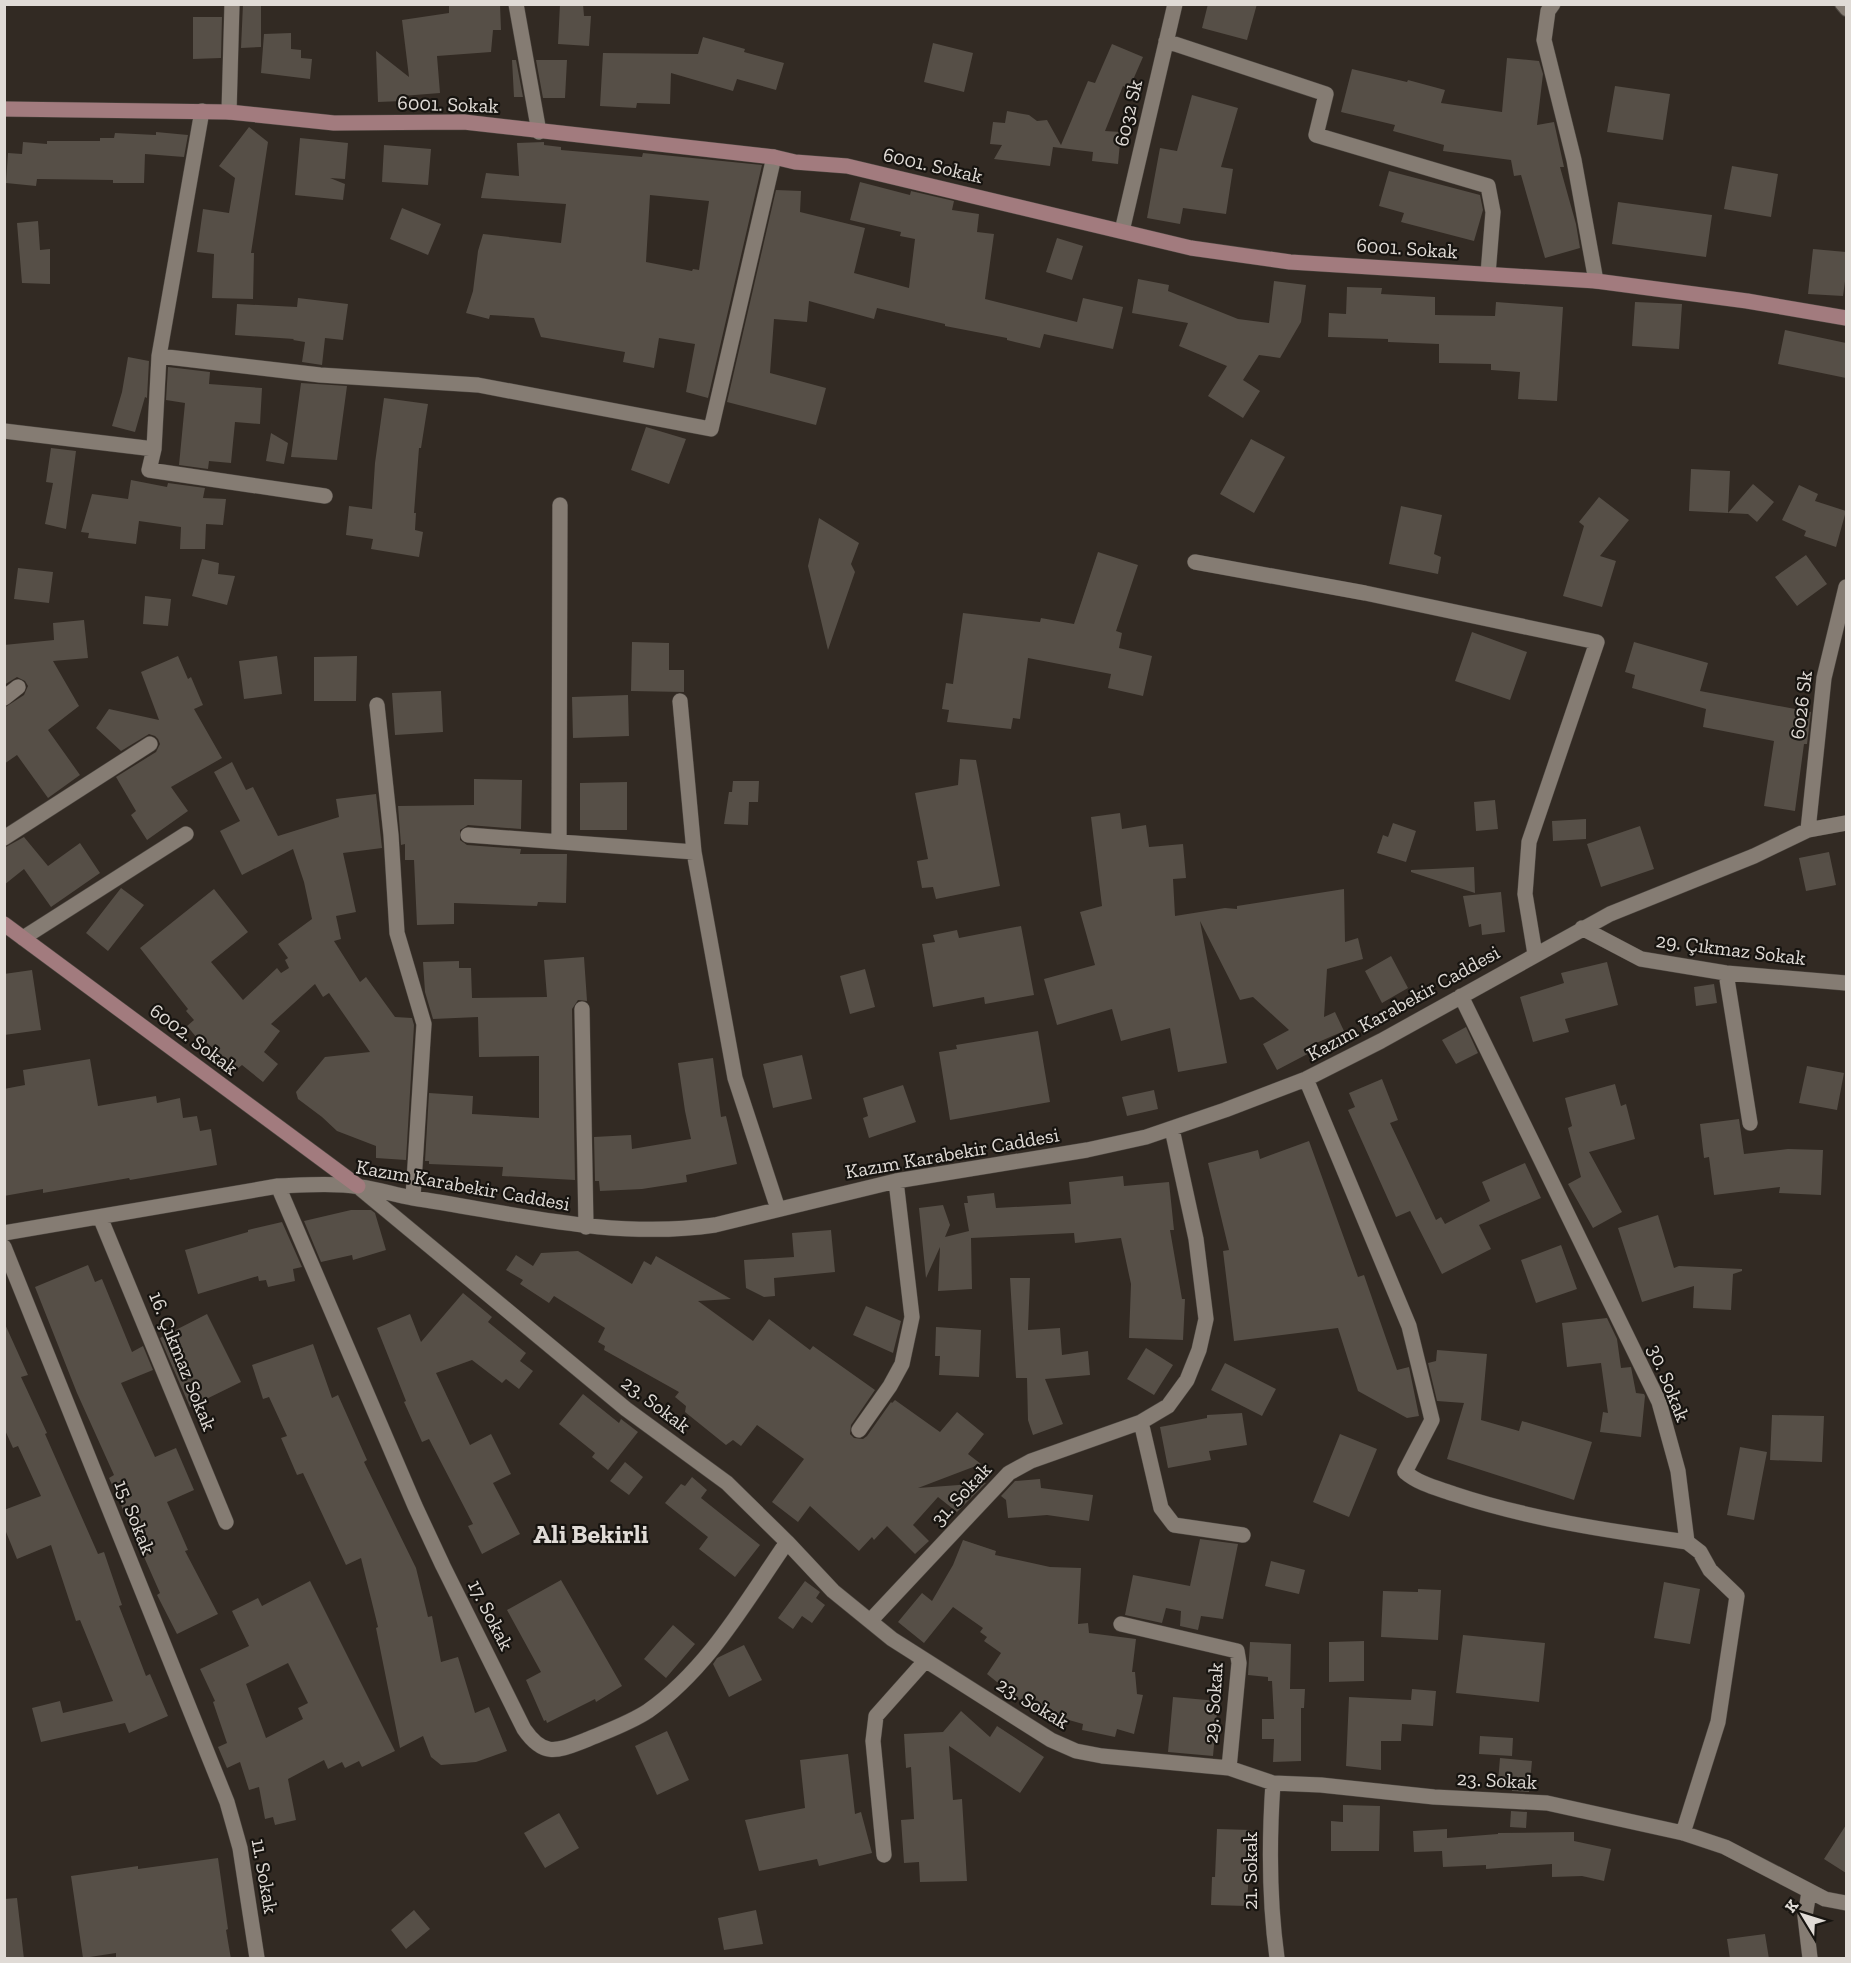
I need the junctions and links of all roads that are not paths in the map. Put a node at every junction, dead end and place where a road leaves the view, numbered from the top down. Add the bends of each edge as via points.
1 (232, 4) edge
2 (516, 4) edge
3 (1175, 4) edge
4 (1553, 4) edge
5 (1841, 4) edge
6 (1846, 10) edge
7 (1166, 41) junction
8 (4, 109) edge
9 (202, 111) junction
10 (229, 112) junction
11 (539, 132) junction
12 (774, 157) junction
13 (1122, 231) junction
14 (1488, 274) junction
15 (1596, 281) junction
16 (1846, 318) edge
17 (159, 356) junction
18 (4, 430) edge
19 (154, 449) junction
20 (325, 496) dead end
21 (560, 505) dead end
22 (1195, 562) dead end
23 (1846, 587) edge
24 (18, 687) dead end
25 (4, 698) edge
26 (680, 701) dead end
27 (377, 705) dead end
28 (150, 744) dead end
29 (1846, 824) edge
30 (1808, 830) junction
31 (186, 834) dead end
32 (468, 835) dead end
33 (4, 838) edge
34 (559, 842) junction
35 (694, 852) junction
36 (4, 924) edge
37 (1582, 928) junction
38 (23, 938) junction
39 (1535, 954) junction
40 (1726, 973) junction
41 (1846, 983) edge
42 (1461, 996) junction
43 (582, 1009) dead end
44 (1306, 1079) junction
45 (1750, 1123) dead end
46 (1172, 1129) junction
47 (896, 1181) junction
48 (278, 1186) junction
49 (358, 1186) junction
50 (413, 1197) junction
51 (778, 1209) junction
52 (100, 1217) junction
53 (586, 1227) junction
54 (4, 1233) edge
55 (4, 1247) edge
56 (1141, 1422) junction
57 (859, 1430) dead end
58 (226, 1522) dead end
59 (1242, 1534) dead end
60 (787, 1542) junction
61 (1688, 1542) junction
62 (871, 1620) junction
63 (1121, 1624) dead end
64 (925, 1661) junction
65 (1229, 1768) junction
66 (1273, 1783) junction
67 (227, 1802) joint
68 (1683, 1833) junction
69 (884, 1855) dead end
70 (1809, 1892) junction
71 (1846, 1903) edge
72 (257, 1959) edge
73 (1277, 1959) edge
74 (1810, 1959) edge

1 - 10 street
2 - 11 street
3 - 7 street, 6032 Sk
4 - 15 street via 1548,11 1544,40 1574,160
5 - 6 lane
7 - 13 street, 6032 Sk
7 - 14 street via 1326,94 1316,135 1488,186 1493,212
8 - 9 street, 6001. Sokak
9 - 10 street, 6001. Sokak
9 - 17 street
10 - 11 street, 6001. Sokak via 334,123 464,122
11 - 12 street, 6001. Sokak
12 - 13 street, 6001. Sokak via 847,166
12 - 17 street via 711,429 478,385 320,375
13 - 14 street, 6001. Sokak via 1191,248 1290,262
14 - 15 street, 6001. Sokak
15 - 16 street, 6001. Sokak
17 - 19 street
18 - 19 street
19 - 20 street via 149,470
21 - 34 street
22 - 39 street via 1377,595 1597,642 1529,842 1525,894
23 - 30 street, 6026 Sk via 1824,678
24 - 25 street
26 - 35 street
27 - 50 street via 398,933 424,1024
28 - 33 street
29 - 30 street, Kazım Karabekir Caddesi
30 - 37 street, Kazım Karabekir Caddesi
31 - 38 street
32 - 34 street
34 - 35 street
35 - 51 street via 735,1078
36 - 38 street, 6002. Sokak
37 - 39 street, Kazım Karabekir Caddesi
37 - 40 street, 29. Çıkmaz Sokak via 1641,960
38 - 49 street, 6002. Sokak
39 - 42 street, Kazım Karabekir Caddesi
40 - 41 street, 29. Çıkmaz Sokak
40 - 45 street
42 - 44 street, Kazım Karabekir Caddesi
42 - 61 street, 30. Sokak via 1659,1402 1678,1471
43 - 53 street
44 - 46 street, Kazım Karabekir Caddesi
44 - 61 street via 1409,1326 1432,1420 1405,1472 1414,1480 1475,1501 1603,1531
46 - 47 street, Kazım Karabekir Caddesi via 1087,1150
46 - 56 street, 31. Sokak via 1196,1239 1206,1319 1187,1380 1167,1406
47 - 51 street, Kazım Karabekir Caddesi
47 - 57 street via 912,1317 902,1364
48 - 49 street, Kazım Karabekir Caddesi
48 - 52 street, Kazım Karabekir Caddesi
48 - 60 street, 17. Sokak via 429,1536 533,1743 559,1751 647,1712 711,1651
49 - 50 street, Kazım Karabekir Caddesi
49 - 60 street, 23. Sokak via 626,1409 727,1483
50 - 53 street, Kazım Karabekir Caddesi
51 - 53 street, Kazım Karabekir Caddesi via 686,1229
52 - 54 street, Kazım Karabekir Caddesi
52 - 58 street, 16. Çıkmaz Sokak
55 - 67 street, 15. Sokak
56 - 59 street via 1161,1508 1174,1525
56 - 62 street, 31. Sokak via 1030,1461 1009,1473
60 - 62 street, 23. Sokak via 833,1591
61 - 68 street via 1737,1596 1718,1722
62 - 64 street, 23. Sokak via 891,1639
63 - 65 street, 29. Sokak via 1237,1651
64 - 65 street, 23. Sokak via 1042,1735 1076,1751
64 - 69 street via 876,1716 873,1741
65 - 66 street, 23. Sokak
66 - 68 street, 23. Sokak via 1547,1803
66 - 73 street, 21. Sokak via 1270,1854
67 - 72 street, 11. Sokak via 240,1848
68 - 70 street, 23. Sokak via 1725,1847
70 - 71 street, 23. Sokak
70 - 74 street via 1805,1916

